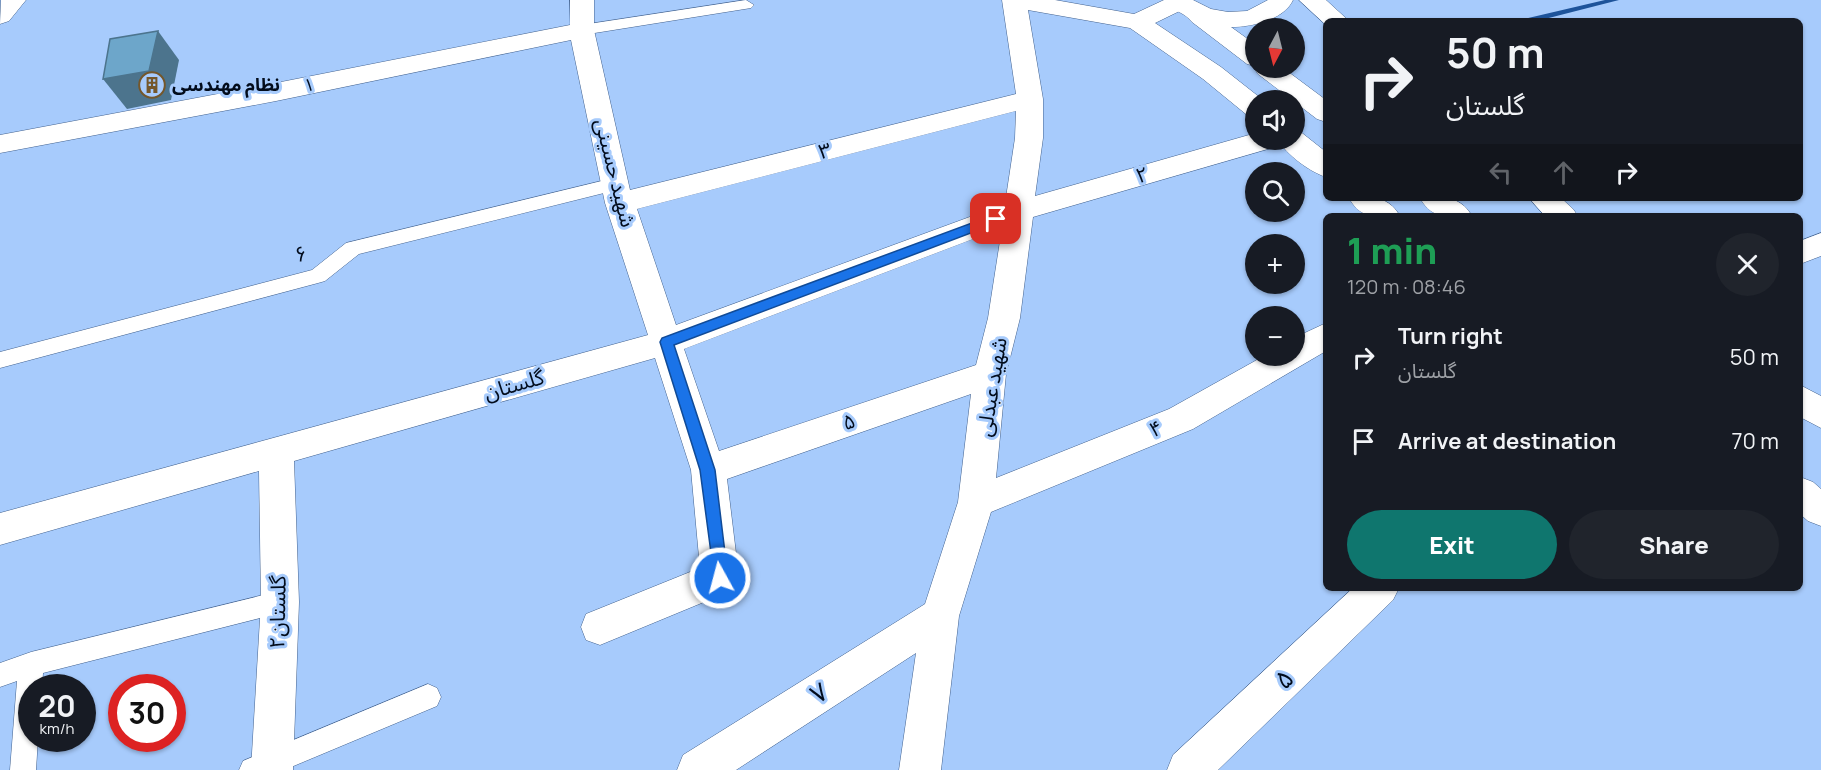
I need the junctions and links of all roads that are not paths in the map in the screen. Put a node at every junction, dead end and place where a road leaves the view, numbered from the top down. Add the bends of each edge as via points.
1 (14, 0) edge
2 (582, 0) edge
3 (1014, 0) edge
4 (1281, 0) edge
5 (1311, 0) edge
6 (746, 5) dead end
7 (1183, 5) edge
8 (0, 16) edge
9 (1333, 18) edge
10 (1137, 22) junction
11 (582, 30) junction
12 (1245, 50) edge
13 (1280, 78) edge
14 (1030, 99) junction
15 (1245, 100) edge
16 (1323, 111) edge
17 (0, 144) edge
18 (1245, 146) edge
19 (1305, 150) edge
20 (1323, 165) edge
21 (616, 193) junction
22 (1367, 201) edge
23 (1438, 201) edge
24 (1546, 201) edge
25 (1018, 211) junction
26 (1381, 213) edge
27 (1452, 213) edge
28 (1560, 213) edge
29 (1821, 244) edge
30 (1803, 253) edge
31 (1323, 338) edge
32 (667, 342) junction
33 (0, 360) edge
34 (990, 374) junction
35 (1803, 401) edge
36 (1821, 414) edge
37 (276, 453) junction
38 (708, 470) junction
39 (1803, 495) edge
40 (976, 502) junction
41 (1821, 510) edge
42 (0, 529) edge
43 (1377, 591) edge
44 (280, 602) junction
45 (940, 616) junction
46 (600, 627) dead end
47 (31, 664) junction
48 (0, 675) edge
49 (428, 698) dead end
50 (266, 767) edge
51 (23, 770) edge
52 (698, 770) edge
53 (920, 770) edge
54 (1188, 770) edge

1 - 8 street
2 - 11 street, شهید حسینی
3 - 10 street
3 - 14 street, شهید عبدلی
4 - 7 street via 1267,13 1247,20 1220,19
5 - 9 street
6 - 11 lane
7 - 10 street
7 - 12 street
10 - 15 street
11 - 17 street, ۱
11 - 21 street, شهید حسینی
13 - 16 street
14 - 21 street, ۳
14 - 25 street, شهید عبدلی via 1029,138
18 - 25 street, ۲
19 - 20 street
21 - 32 street, شهید حسینی
21 - 33 lane, ۶ via 353,248 318,276
22 - 26 street
23 - 27 street
24 - 28 street
25 - 32 street, گلستان
25 - 34 street, شهید عبدلی via 1004,318
29 - 30 street
31 - 40 street, ۴ via 1181,419
32 - 37 street, گلستان
32 - 38 street, شهید حسینی
34 - 38 street, ۵
34 - 40 street, شهید عبدلی
35 - 36 street
37 - 42 street, گلستان
37 - 44 street, گلستان۲
38 - 46 street, شهید حسینی via 720,578
39 - 41 street
40 - 45 street, شهید عبدلی
43 - 54 street, ۵
44 - 47 lane
44 - 50 street, گلستان۲
45 - 52 street, ۷
45 - 53 street, شهید عبدلی
47 - 48 lane
47 - 51 lane
49 - 50 lane

